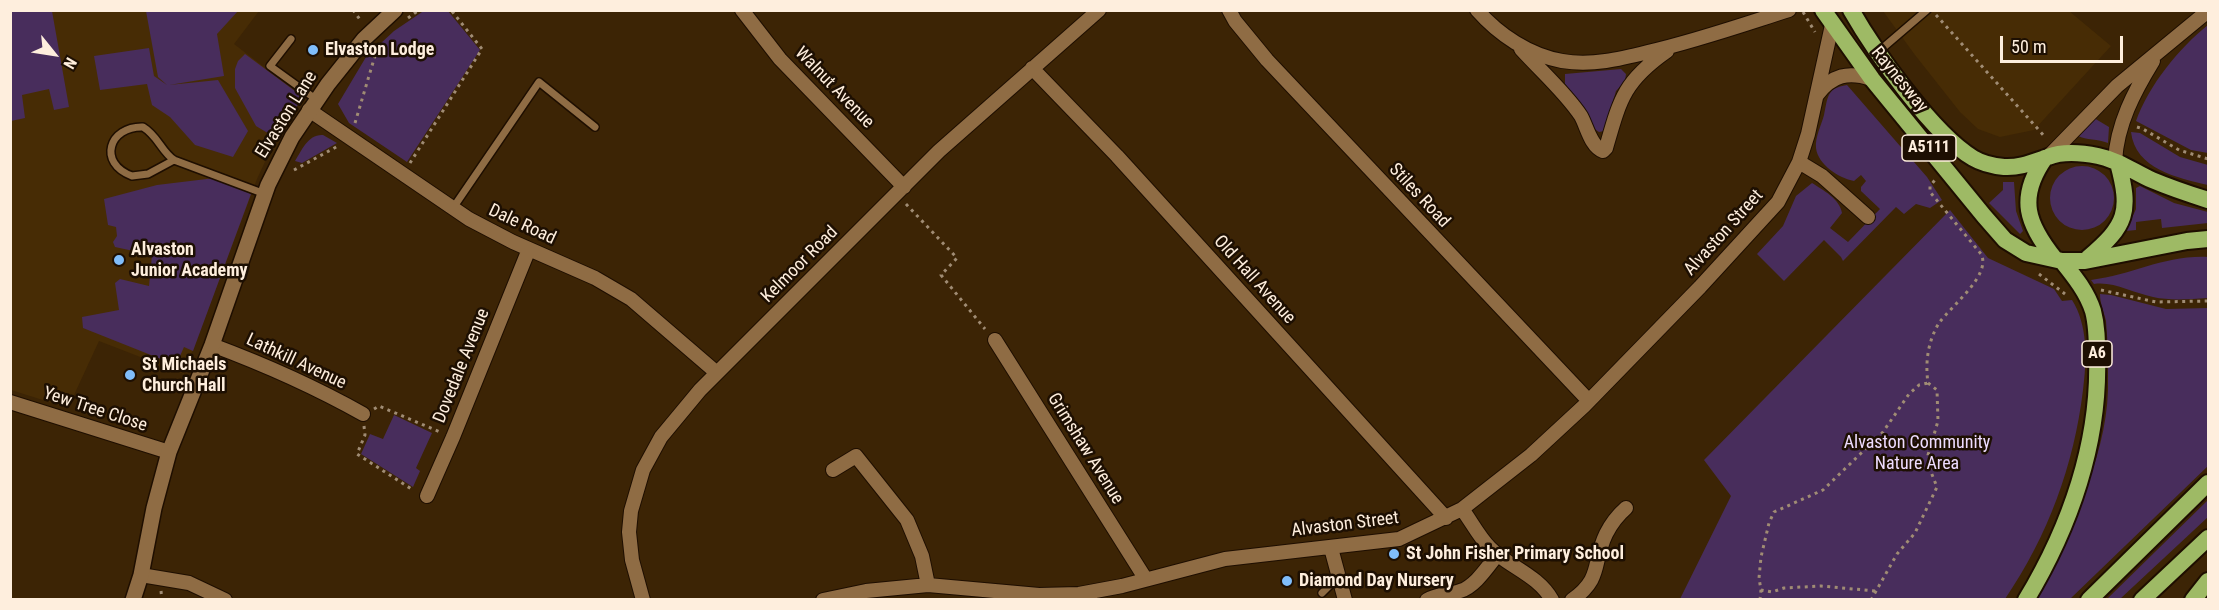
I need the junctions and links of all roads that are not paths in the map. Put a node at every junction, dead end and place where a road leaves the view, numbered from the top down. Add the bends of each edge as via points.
1 (395, 10) edge
2 (742, 10) edge
3 (1099, 10) edge
4 (1229, 10) edge
5 (1477, 10) edge
6 (1789, 10) edge
7 (1851, 10) edge
8 (1928, 10) edge
9 (2208, 11) edge
10 (1828, 18) edge
11 (291, 39) dead end
12 (1517, 45) junction
13 (1674, 46) junction
14 (1878, 51) junction
15 (2159, 51) junction
16 (1032, 68) junction
17 (1872, 79) junction
18 (1816, 97) junction
19 (313, 105) junction
20 (595, 127) dead end
21 (2047, 157) junction
22 (174, 160) junction
23 (1798, 162) junction
24 (2116, 162) junction
25 (901, 190) junction
26 (265, 194) junction
27 (2208, 200) edge
28 (453, 208) junction
29 (1868, 217) dead end
30 (2208, 239) edge
31 (529, 249) junction
32 (2058, 260) junction
33 (2085, 261) junction
34 (994, 340) road end
35 (212, 345) junction
36 (717, 374) junction
37 (1589, 401) junction
38 (10, 402) edge
39 (363, 414) road end
40 (169, 452) junction
41 (833, 470) dead end
42 (2208, 483) edge
43 (427, 496) road end
44 (1626, 508) dead end
45 (1462, 509) junction
46 (1446, 518) junction
47 (2208, 538) edge
48 (1331, 548) junction
49 (1498, 554) junction
50 (141, 575) junction
51 (1339, 576) junction
52 (1145, 578) junction
53 (2208, 581) edge
54 (928, 585) junction
55 (1322, 594) dead end
56 (133, 600) edge
57 (225, 600) edge
58 (643, 600) edge
59 (823, 600) edge
60 (1345, 600) edge
61 (1427, 600) edge
62 (1551, 600) edge
63 (1572, 600) edge
64 (2026, 600) edge
65 (2089, 600) edge
66 (2142, 600) edge
67 (2193, 600) edge

1 - 19 street, Elvaston Lane via 355,48
2 - 25 street, Walnut Avenue via 780,59
3 - 16 street, Kelmoor Road
4 - 37 street, Stiles Road via 1267,60
5 - 12 street
6 - 13 street
7 - 14 highway, Raynesway / A5111
8 - 14 lane
9 - 15 street
10 - 17 highway, Raynesway / A5111
10 - 18 street, Alvaston Street
11 - 19 lane via 270,66
12 - 13 street via 1562,61 1586,63
12 - 13 street via 1569,99 1595,146 1603,151 1630,84
14 - 21 highway, Raynesway / A5111 via 1932,122 1973,158 1989,166 2004,167 2027,165
15 - 21 street
15 - 24 street via 2132,94 2122,122
16 - 25 street, Kelmoor Road
16 - 46 street, Old Hall Avenue
17 - 18 street via 1845,74 1828,82
17 - 32 highway, Raynesway / A5111 via 2005,240 2026,253
18 - 23 street, Alvaston Street
19 - 26 street, Elvaston Lane
19 - 28 street, Dale Road
20 - 28 lane via 539,82
21 - 24 highway via 2081,154
21 - 32 highway via 2030,185 2029,216
22 - 22 lane via 143,127 123,131 111,148 113,164 132,176 148,174
22 - 26 lane
23 - 29 street via 1822,176
23 - 37 street, Alvaston Street via 1778,202
24 - 27 highway via 2171,188
24 - 33 highway via 2126,205 2123,217 2117,229
25 - 36 street, Kelmoor Road
26 - 35 street, Elvaston Lane
28 - 31 street, Dale Road
30 - 33 highway
31 - 36 street, Dale Road via 579,270 631,299
31 - 43 street, Dovedale Avenue
32 - 33 highway
32 - 64 highway, A6 via 2084,291 2093,312 2097,330 2097,394 2086,457 2073,500 2046,565
34 - 52 street, Grimshaw Avenue
35 - 39 street, Lathkill Avenue
35 - 40 street, Elvaston Lane
36 - 58 street, Kelmoor Road via 661,436 637,486 629,532
37 - 45 street, Alvaston Street via 1531,455
38 - 40 street, Yew Tree Close
40 - 50 street, Elvaston Lane
41 - 54 street via 856,456 907,520 922,556
42 - 65 highway
44 - 63 street via 1606,534 1594,578
45 - 46 street, Alvaston Street
45 - 49 street
46 - 48 street, Alvaston Street via 1399,539
47 - 66 highway
48 - 51 street
48 - 52 street, Alvaston Street via 1225,559
49 - 61 street via 1463,591
49 - 62 street via 1535,581
50 - 56 street, Elvaston Lane
50 - 57 street via 189,583
51 - 55 lane
51 - 60 street
52 - 54 street, Alvaston Street via 1079,594 1049,595
53 - 67 highway
54 - 59 street, Alvaston Street

